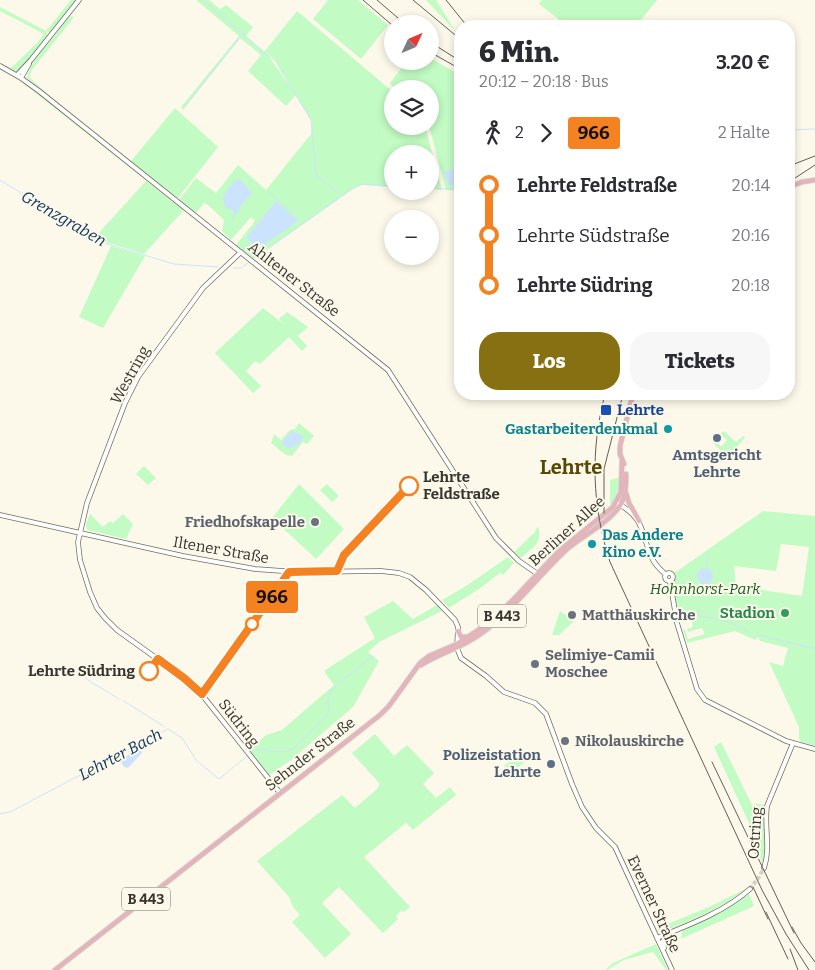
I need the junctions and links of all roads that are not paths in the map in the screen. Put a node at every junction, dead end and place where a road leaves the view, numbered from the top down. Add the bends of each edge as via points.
1 (79, 0) edge
2 (0, 66) edge
3 (19, 77) junction
4 (815, 181) edge
5 (795, 184) edge
6 (241, 252) junction
7 (632, 400) edge
8 (622, 462) junction
9 (626, 489) junction
10 (619, 504) junction
11 (0, 515) edge
12 (638, 521) junction
13 (80, 533) junction
14 (538, 575) junction
15 (458, 631) junction
16 (473, 634) junction
17 (457, 646) junction
18 (792, 743) junction
19 (815, 749) edge
20 (280, 793) junction
21 (764, 868) tunnel mouth
22 (750, 889) tunnel mouth
23 (668, 934) junction
24 (657, 938) junction
25 (664, 953) junction
26 (55, 970) edge
27 (672, 970) edge

1 - 3 street
2 - 3 street, Ahltener Straße
3 - 6 street, Ahltener Straße
4 - 5 main road
6 - 13 street, Westring via 202,288 138,376 86,503
6 - 14 street, Ahltener Straße via 388,370 496,538
7 - 8 main road, B 443 via 620,446
8 - 9 main road, B 443
8 - 10 main road, Berliner Allee / B 443
9 - 10 main road, B 443
9 - 12 main road
10 - 12 street
10 - 14 main road, Berliner Allee / B 443 via 610,517
11 - 13 street, Iltener Straße
12 - 18 street via 652,559 670,581 677,622 698,689 705,700
13 - 15 street, Iltener Straße via 255,570 399,572 420,585 443,606 455,620
13 - 20 street, Südring via 78,548 85,577 104,618 198,691
14 - 16 main road, Berliner Allee / B 443
14 - 17 main road, Berliner Allee / B 443 via 489,628
15 - 16 main road via 463,637
15 - 17 street
16 - 17 main road, Berliner Allee / B 443
17 - 20 main road, Sehnder Straße / B 443 via 424,663 411,674 380,715
17 - 24 street, Everner Straße via 459,656 502,690 535,703 543,710 582,807 596,828 615,847
18 - 19 street
18 - 21 street, Ostring via 768,804 768,850
20 - 26 main road, Sehnder Straße / B 443
22 - 23 street via 707,916
23 - 24 street
23 - 25 street via 663,944
24 - 25 street, Everner Straße
25 - 27 street, Everner Straße

